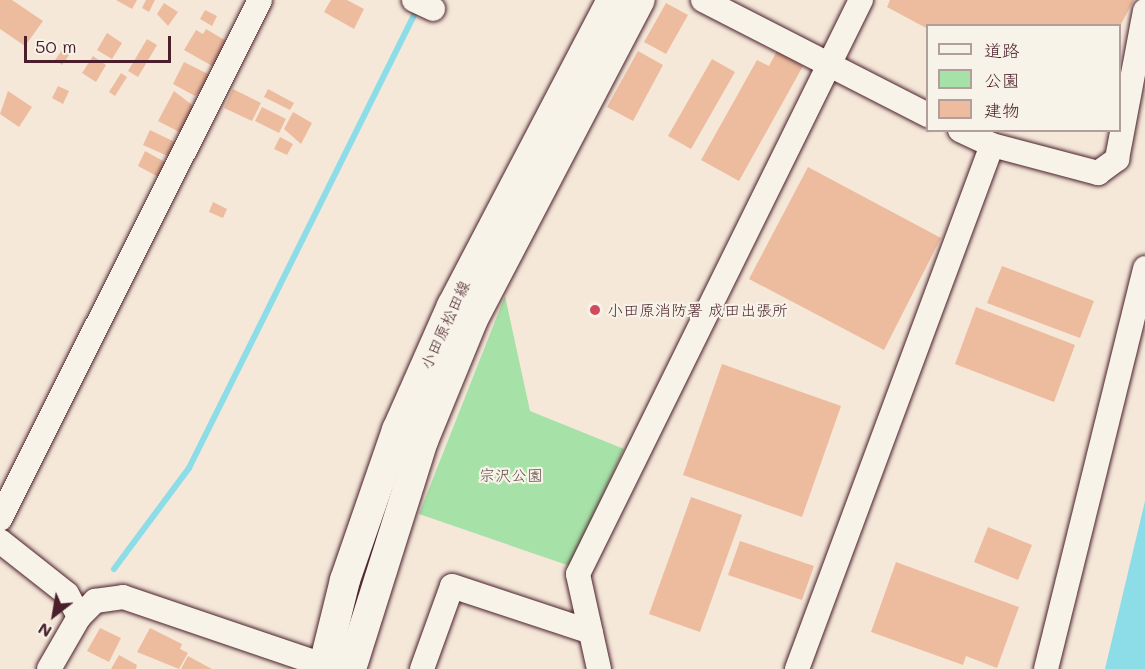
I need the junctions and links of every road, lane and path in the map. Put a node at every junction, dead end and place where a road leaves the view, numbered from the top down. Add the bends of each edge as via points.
1 (260, 0) edge
2 (612, 0) edge
3 (640, 0) edge
4 (703, 0) edge
5 (861, 0) edge
6 (1145, 11) edge
7 (827, 67) junction
8 (926, 115) edge
9 (964, 132) edge
10 (992, 146) junction
11 (1145, 268) edge
12 (0, 519) edge
13 (0, 541) edge
14 (79, 617) junction
15 (591, 632) junction
16 (333, 668) edge
17 (49, 669) edge
18 (422, 669) edge
19 (600, 669) edge
20 (797, 669) edge
21 (1046, 669) edge

1 - 12 street
2 - 16 main road, 小田原松田線 via 452,306 397,430 345,580
3 - 16 main road, 小田原松田線 via 473,319
4 - 7 street
5 - 7 street
6 - 10 street via 1117,159 1098,173
7 - 8 street
7 - 15 street via 578,574
9 - 10 street
10 - 20 street
11 - 21 street
13 - 14 street via 68,594
14 - 16 street via 95,601 123,597
14 - 17 street
15 - 18 street via 452,586
15 - 19 street

